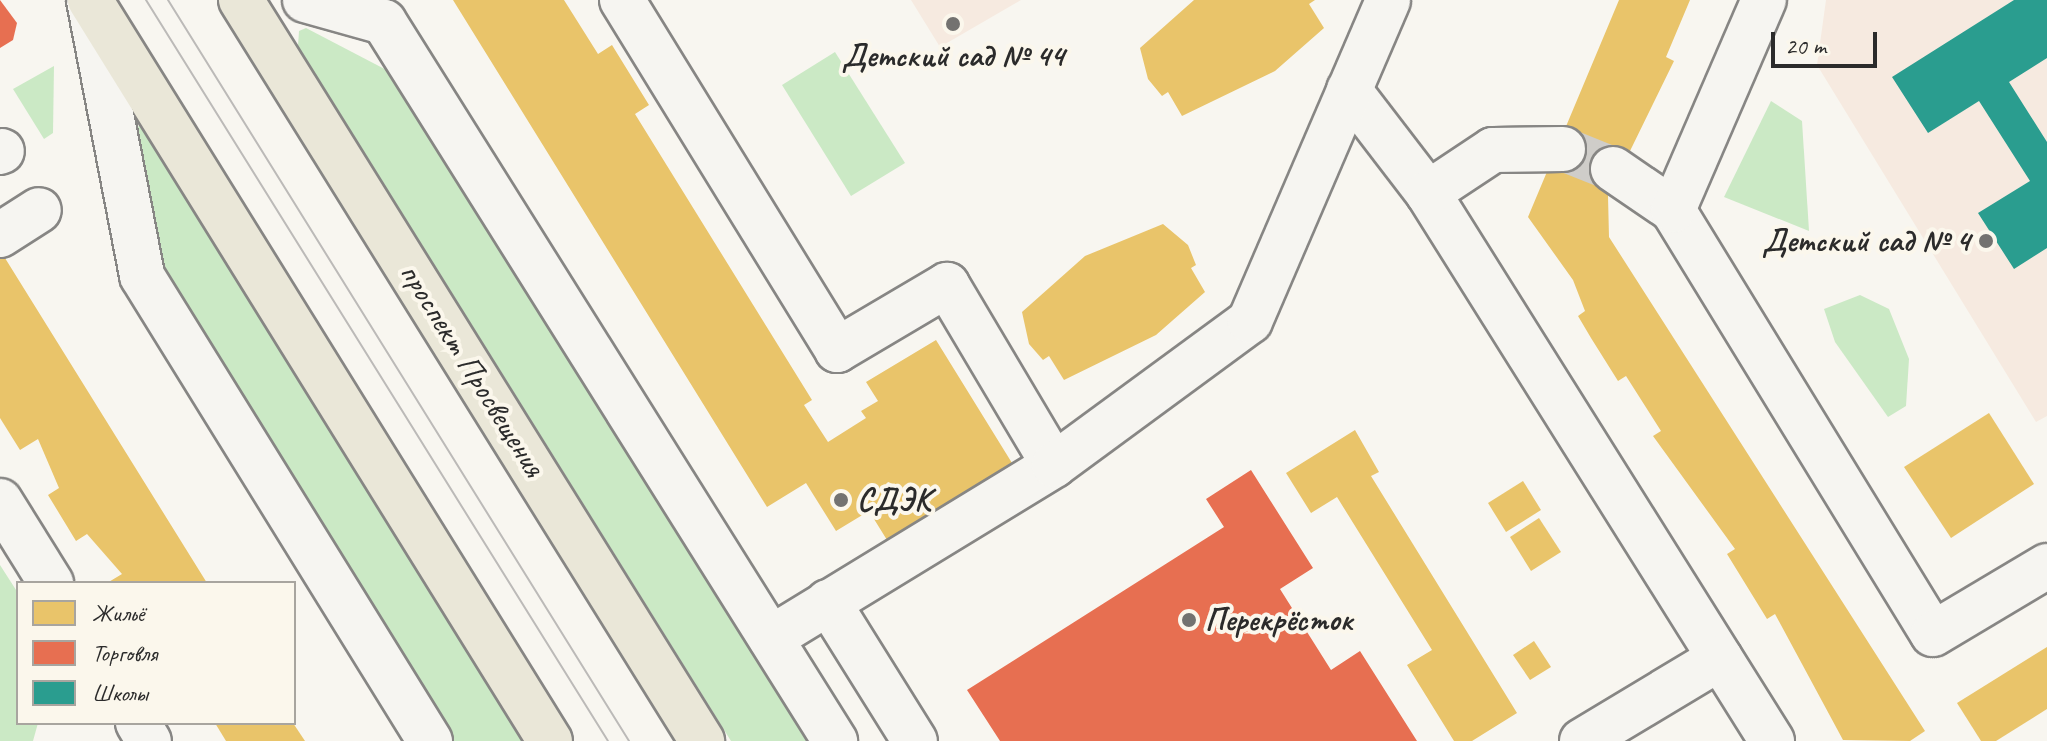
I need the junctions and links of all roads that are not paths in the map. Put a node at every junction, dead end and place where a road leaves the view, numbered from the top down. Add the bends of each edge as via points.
1 (89, 0) edge
2 (241, 0) edge
3 (305, 0) edge
4 (622, 0) edge
5 (1388, 0) edge
6 (1764, 0) edge
7 (1349, 90) junction
8 (1563, 149) tunnel mouth
9 (1613, 169) tunnel mouth
10 (1428, 193) junction
11 (39, 210) dead end
12 (1673, 210) junction
13 (0, 235) edge
14 (1054, 465) junction
15 (0, 501) edge
16 (2047, 566) edge
17 (50, 581) edge
18 (828, 602) junction
19 (771, 638) junction
20 (1720, 658) junction
21 (430, 741) edge
22 (550, 741) edge
23 (702, 741) edge
24 (835, 741) edge
25 (915, 741) edge
26 (1582, 741) edge
27 (1772, 741) edge

1 - 21 street via 142,276
1 - 22 main road
2 - 23 main road, проспект Просвещения
3 - 19 street via 384,22
4 - 14 street via 837,350 947,285
5 - 7 street
6 - 12 street
7 - 10 street
7 - 14 street via 1250,321
8 - 10 street via 1493,150
9 - 12 street
10 - 20 street
11 - 13 street
12 - 16 street via 1933,634
14 - 18 street
15 - 17 street
18 - 19 street
18 - 25 street
19 - 24 street
20 - 26 street
20 - 27 street

